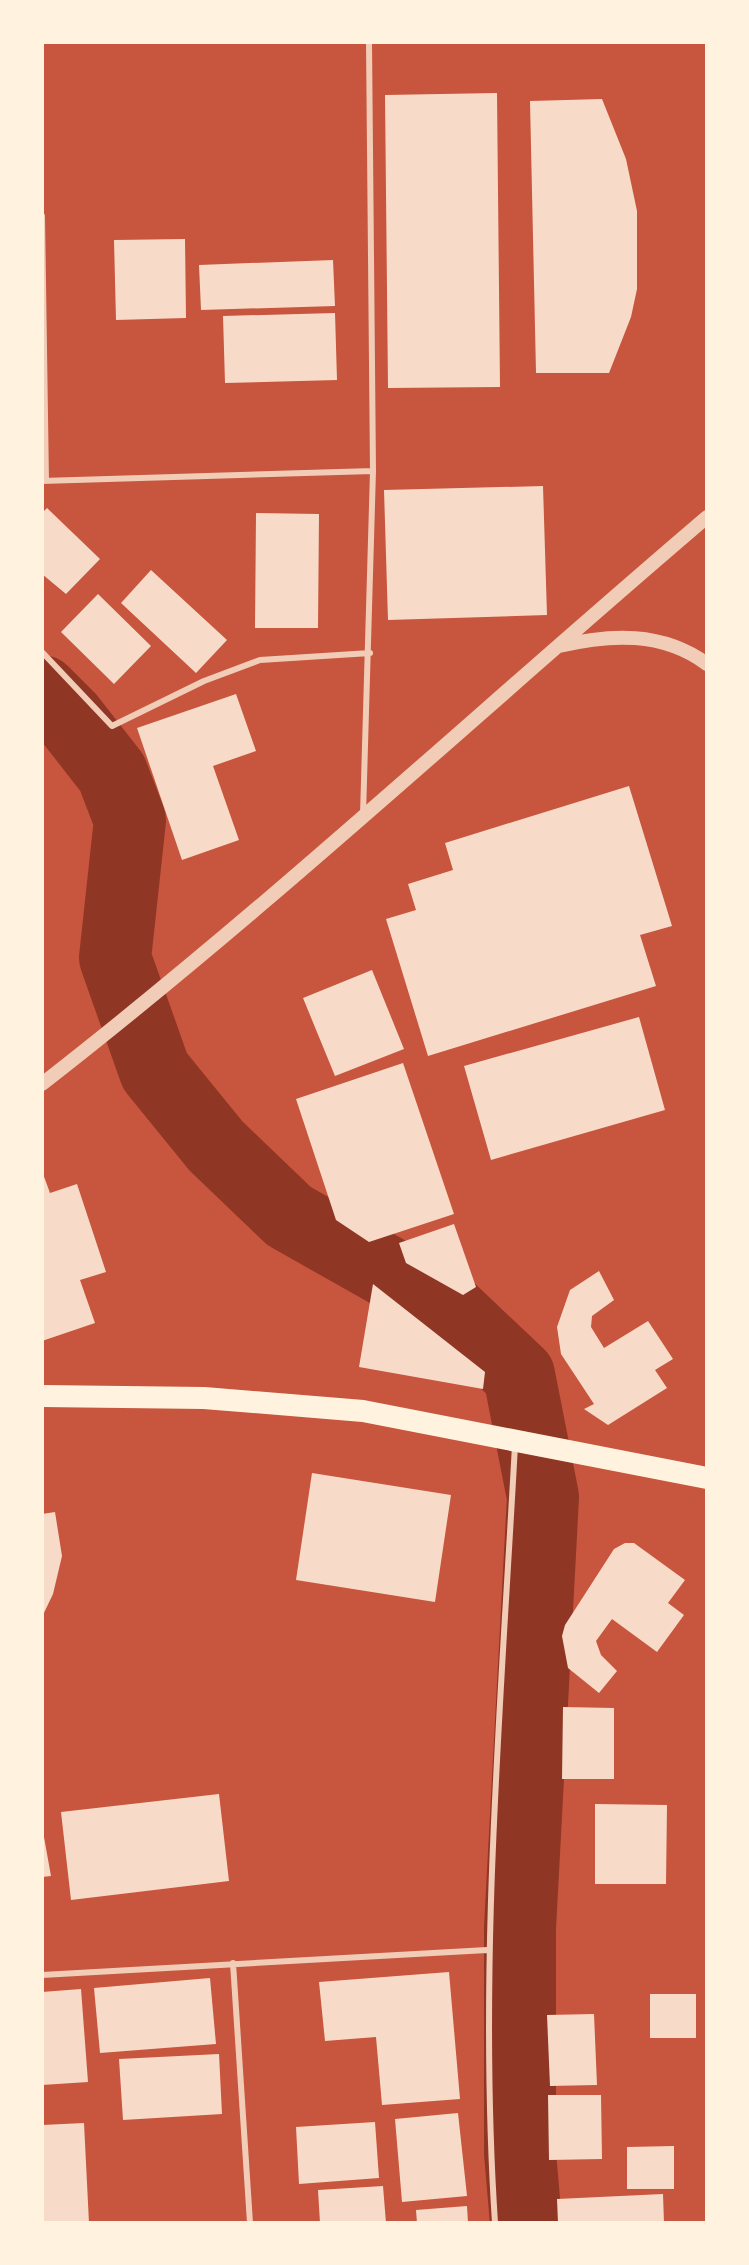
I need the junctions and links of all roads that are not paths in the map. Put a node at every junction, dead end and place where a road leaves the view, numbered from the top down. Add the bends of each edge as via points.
1 (369, 42) edge
2 (42, 216) edge
3 (373, 471) junction
4 (44, 481) edge
5 (707, 517) edge
6 (555, 647) junction
7 (42, 652) edge
8 (370, 653) junction
9 (707, 664) edge
10 (363, 819) junction
11 (42, 1084) edge
12 (42, 1396) edge
13 (515, 1438) junction
14 (707, 1478) edge
15 (487, 1950) junction
16 (233, 1963) junction
17 (42, 1975) edge
18 (250, 2223) edge
19 (495, 2223) edge

1 - 3 lane
2 - 4 lane
3 - 4 lane
3 - 8 lane
5 - 6 street
6 - 9 street via 630,636 691,652
6 - 10 street
7 - 8 lane via 112,726 260,660
8 - 10 lane
10 - 11 street
12 - 13 highway via 204,1398 363,1411
13 - 14 highway
13 - 15 lane
15 - 16 lane
15 - 19 lane via 487,2099
16 - 17 lane
16 - 18 lane

